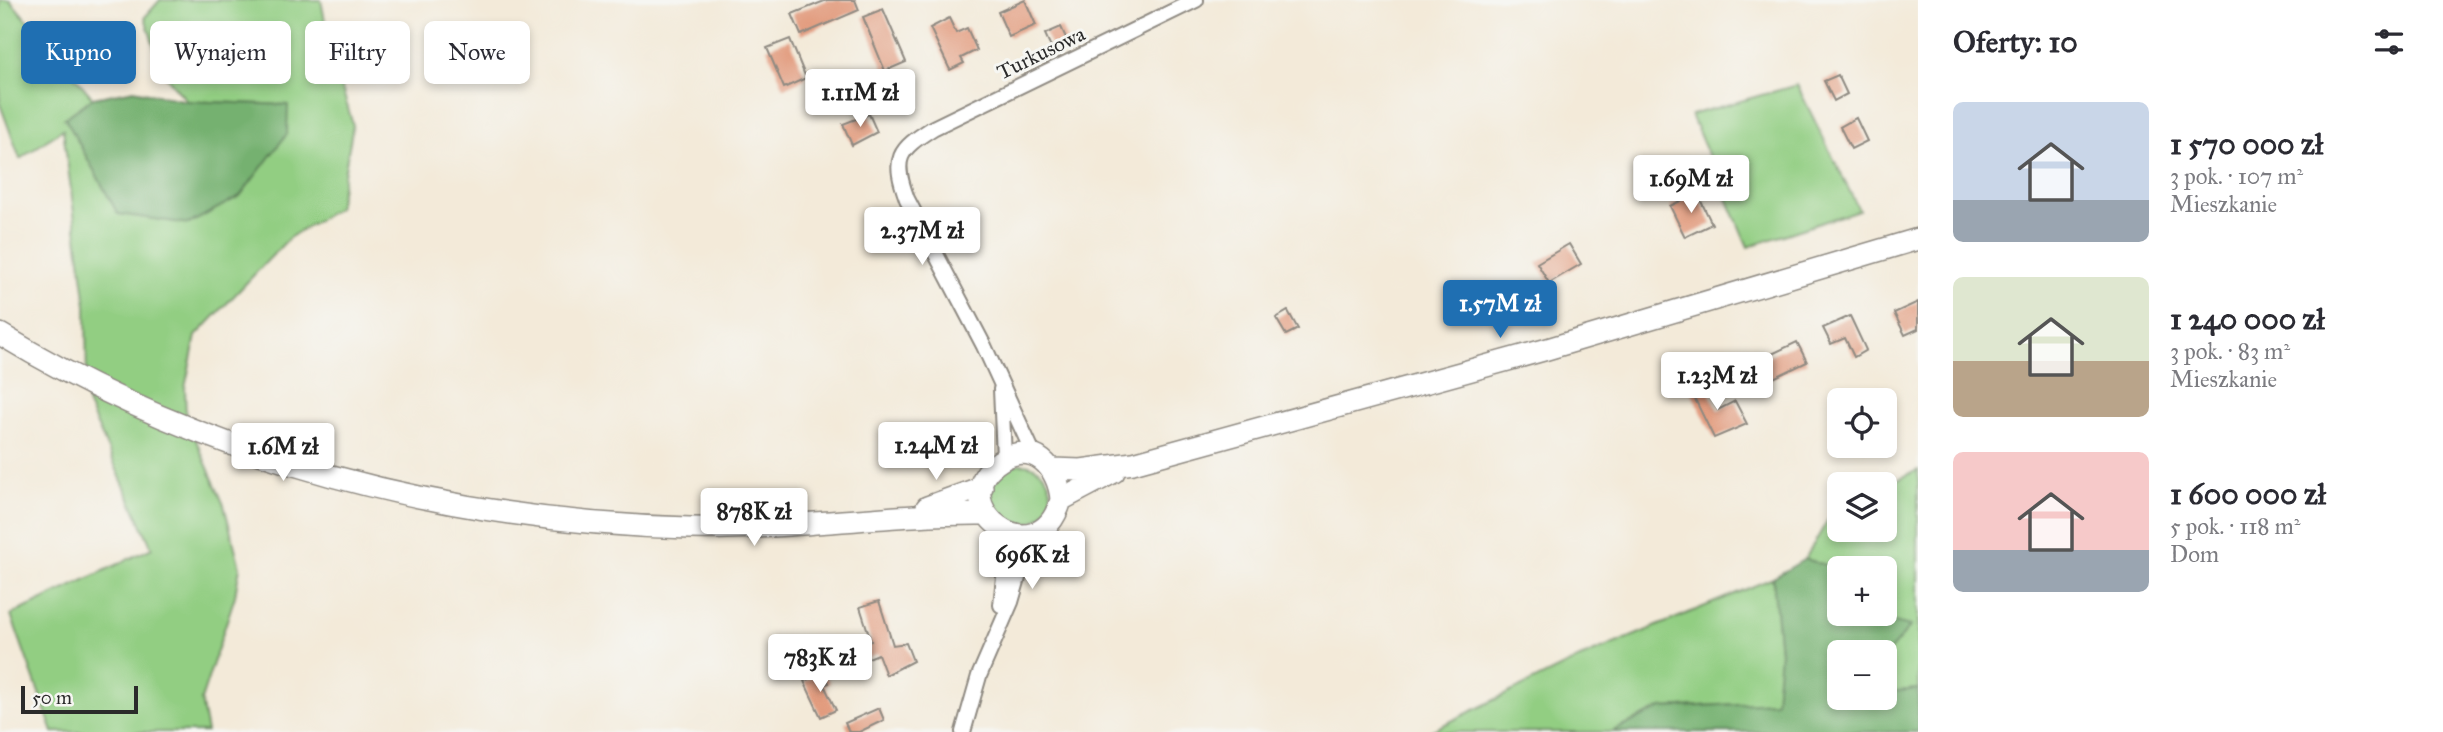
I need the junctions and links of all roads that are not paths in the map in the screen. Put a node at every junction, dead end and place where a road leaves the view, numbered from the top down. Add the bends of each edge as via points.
1 (1196, 0) edge
2 (1918, 236) edge
3 (0, 334) edge
4 (1001, 380) junction
5 (1004, 458) junction
6 (1044, 463) junction
7 (1133, 463) junction
8 (982, 487) junction
9 (1061, 500) junction
10 (985, 514) junction
11 (905, 515) junction
12 (1001, 529) junction
13 (1031, 533) junction
14 (996, 634) junction
15 (963, 732) edge

1 - 4 street, Turkusowa via 933,128 905,146 900,172 907,200
2 - 7 main road via 1518,357
3 - 11 main road via 61,369 194,430 319,473 431,500 564,520 691,528 787,526
4 - 5 street
4 - 6 street
5 - 6 main road via 1019,454
5 - 8 main road via 986,475
6 - 7 main road via 1081,470
6 - 9 main road via 1060,484
7 - 9 main road
8 - 10 main road
8 - 11 main road
9 - 13 main road via 1051,522
10 - 11 main road
10 - 12 main road
12 - 13 main road
12 - 14 street via 1006,558
13 - 14 street via 1011,602
14 - 15 street

